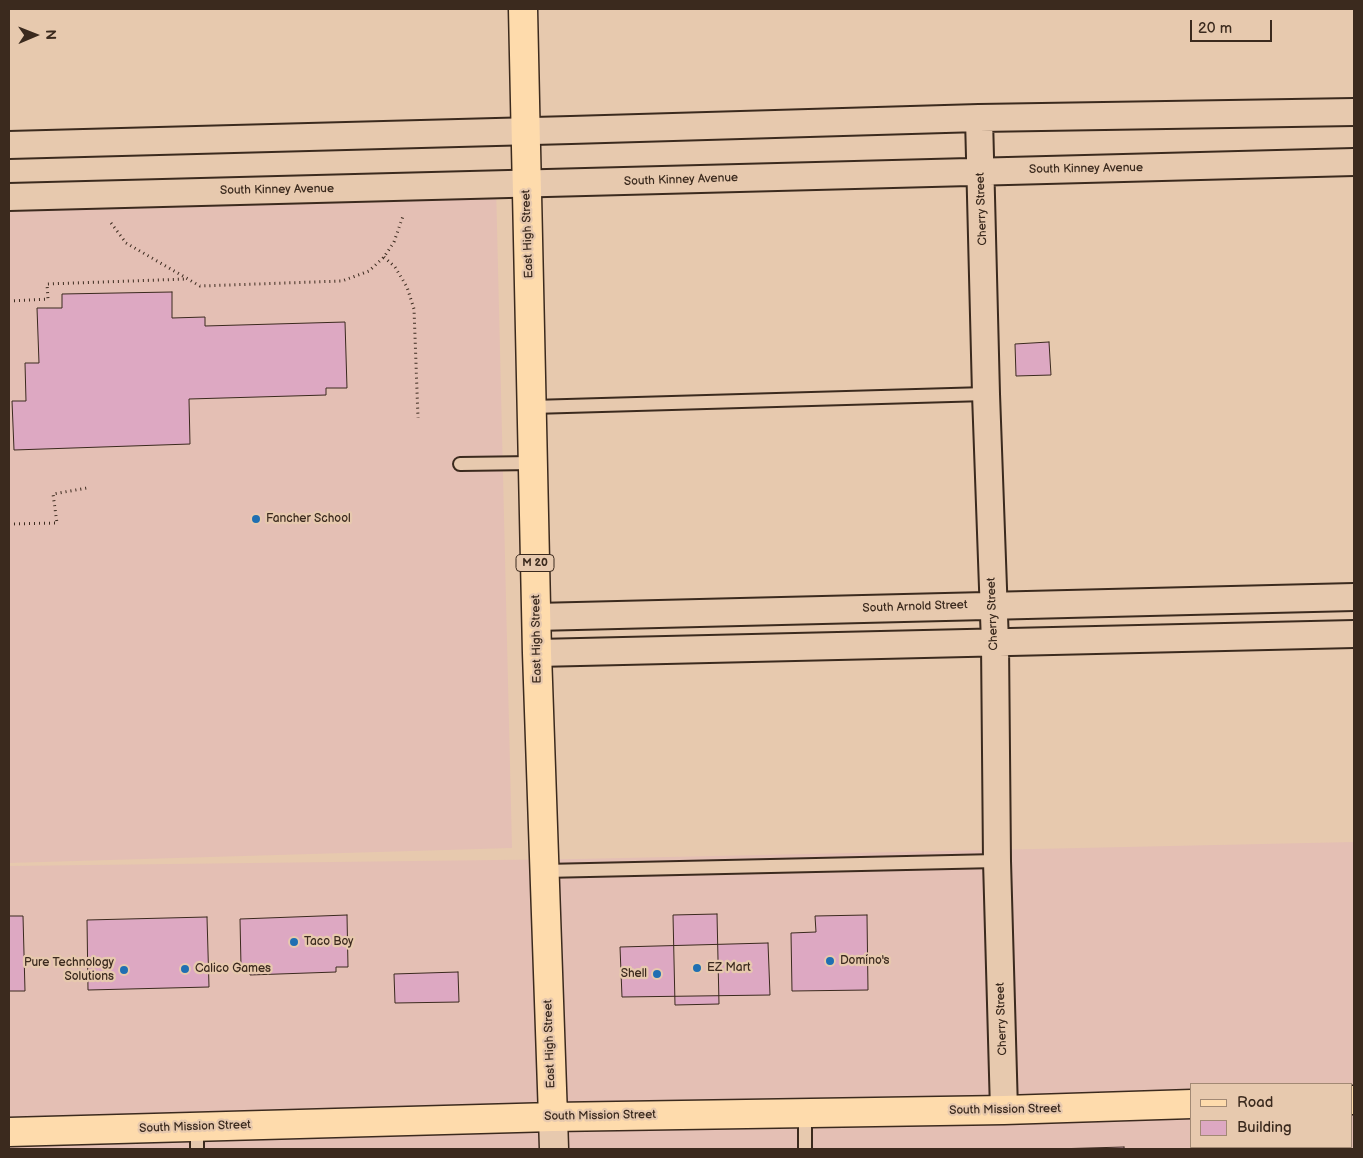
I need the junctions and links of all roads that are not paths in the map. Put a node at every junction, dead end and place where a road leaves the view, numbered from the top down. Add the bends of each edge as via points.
1 (523, 9) edge
2 (1354, 112) edge
3 (979, 118) junction
4 (525, 131) junction
5 (9, 145) edge
6 (1354, 162) edge
7 (981, 171) junction
8 (526, 184) junction
9 (9, 197) edge
10 (986, 394) junction
11 (532, 407) junction
12 (533, 462) junction
13 (460, 464) dead end
14 (1354, 597) edge
15 (993, 605) junction
16 (536, 616) junction
17 (1354, 634) edge
18 (995, 643) junction
19 (537, 653) junction
20 (997, 861) junction
21 (544, 871) junction
22 (1190, 1104) edge
23 (1004, 1110) junction
24 (805, 1113) junction
25 (553, 1117) junction
26 (9, 1132) edge
27 (197, 1138) edge
28 (554, 1149) edge
29 (805, 1149) edge

1 - 4 main road, East High Street / M 20
2 - 3 street
3 - 4 street
3 - 7 street, Cherry Street
4 - 5 street
4 - 8 main road, East High Street / M 20
6 - 7 street, South Kinney Avenue
7 - 8 street, South Kinney Avenue
7 - 10 street, Cherry Street
8 - 9 street, South Kinney Avenue
8 - 11 main road, East High Street / M 20
10 - 11 lane
10 - 15 street, Cherry Street
11 - 12 main road, East High Street / M 20
12 - 13 lane
12 - 16 main road, East High Street / M 20
14 - 15 street, South Arnold Street
15 - 16 street, South Arnold Street
15 - 18 street, Cherry Street
16 - 19 main road, East High Street / M 20
17 - 18 street
18 - 19 street
18 - 20 street, Cherry Street
19 - 21 main road, East High Street / M 20
20 - 21 lane
20 - 23 street, Cherry Street
21 - 25 main road, East High Street / M 20
22 - 23 main road, South Mission Street
23 - 24 main road, South Mission Street
24 - 25 main road, South Mission Street
24 - 29 lane
25 - 27 main road, South Mission Street
25 - 28 street, East High Street
26 - 27 main road, South Mission Street

